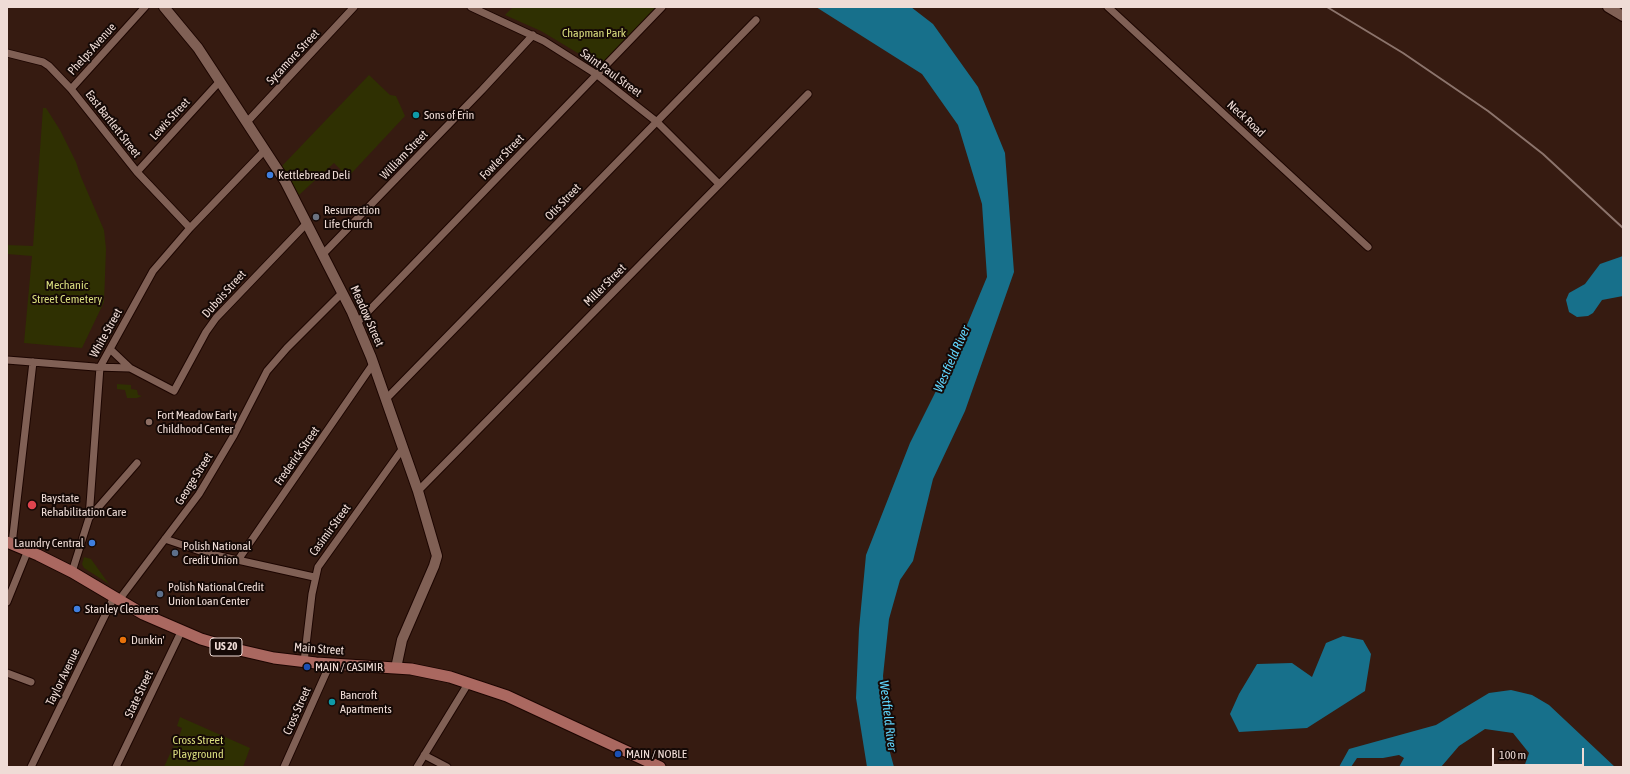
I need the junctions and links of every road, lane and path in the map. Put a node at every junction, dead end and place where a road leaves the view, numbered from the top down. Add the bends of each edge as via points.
1 (145, 7) edge
2 (164, 7) edge
3 (354, 7) edge
4 (471, 7) edge
5 (662, 7) edge
6 (1108, 7) edge
7 (1608, 7) edge
8 (1623, 16) edge
9 (756, 20) dead end
10 (533, 35) junction
11 (7, 53) edge
12 (596, 74) junction
13 (220, 81) junction
14 (71, 89) junction
15 (808, 94) dead end
16 (248, 122) junction
17 (657, 122) junction
18 (265, 150) junction
19 (137, 172) junction
20 (719, 184) junction
21 (307, 223) junction
22 (190, 228) junction
23 (1368, 247) dead end
24 (323, 254) junction
25 (342, 293) junction
26 (357, 323) junction
27 (110, 349) junction
28 (7, 360) edge
29 (33, 362) junction
30 (373, 364) junction
31 (100, 367) junction
32 (130, 368) junction
33 (386, 399) junction
34 (403, 448) junction
35 (137, 464) dead end
36 (418, 491) junction
37 (89, 518) junction
38 (165, 539) junction
39 (9, 543) edge
40 (28, 550) junction
41 (238, 560) junction
42 (72, 572) junction
43 (314, 577) junction
44 (116, 598) junction
45 (7, 602) edge
46 (181, 632) junction
47 (304, 662) junction
48 (330, 664) junction
49 (396, 668) junction
50 (7, 673) edge
51 (31, 682) dead end
52 (469, 682) junction
53 (424, 755) junction
54 (32, 767) edge
55 (116, 767) edge
56 (284, 767) edge
57 (417, 767) edge
58 (447, 767) edge
59 (659, 767) edge

1 - 14 street, Phelps Avenue
2 - 13 street, Meadow Street via 194,42
3 - 16 street, Sycamore Street
4 - 10 street, Saint Paul Street
5 - 12 street, Fowler Street
6 - 23 street, Neck Road
7 - 8 street
9 - 17 street, Otis Street
10 - 12 street, Saint Paul Street
10 - 24 street, William Street
11 - 14 street, East Bartlett Street via 43,62
12 - 17 street, Saint Paul Street
12 - 26 street, Fowler Street
13 - 16 street, Meadow Street
13 - 19 street, Lewis Street
14 - 19 street, East Bartlett Street
15 - 20 street, Miller Street
16 - 18 street, Meadow Street
17 - 20 street, Saint Paul Street
17 - 33 street, Otis Street
18 - 21 street, Meadow Street
18 - 22 street, White Street
19 - 22 street, East Bartlett Street
20 - 36 street, Miller Street
21 - 24 street, Meadow Street
21 - 32 street, Dubois Street via 216,318 174,391
22 - 27 street, White Street via 153,271
24 - 25 street, Meadow Street
25 - 26 street, Meadow Street
25 - 38 street, George Street via 287,348 267,372 204,487
26 - 30 street, Meadow Street
27 - 31 street, White Street
27 - 32 street
28 - 29 street
29 - 31 street
29 - 39 street
30 - 33 street, Meadow Street
30 - 41 street, Frederick Street
31 - 32 street
31 - 37 street, White Street
33 - 34 street, Meadow Street
34 - 36 street, Meadow Street
34 - 43 street, Casimir Street via 321,562
35 - 37 street
36 - 49 street, Meadow Street via 436,558 404,634
37 - 42 street, White Street
38 - 41 street via 192,549
38 - 44 street, George Street
39 - 40 main road, Main Street / US 20
40 - 42 main road, Main Street / US 20
40 - 45 street
41 - 43 street
42 - 44 main road, Main Street / US 20
43 - 47 street, Casimir Street
44 - 46 main road, Main Street / US 20
44 - 54 street, Taylor Avenue
46 - 47 main road, Main Street / US 20 via 245,652
46 - 55 street, State Street
47 - 48 main road, Main Street / US 20
48 - 49 main road, Main Street / US 20
48 - 56 street, Cross Street
49 - 52 main road, Main Street / US 20 via 440,674
50 - 51 street
52 - 53 street
52 - 59 main road, Main Street / US 20 via 507,696
53 - 57 street
53 - 58 street

